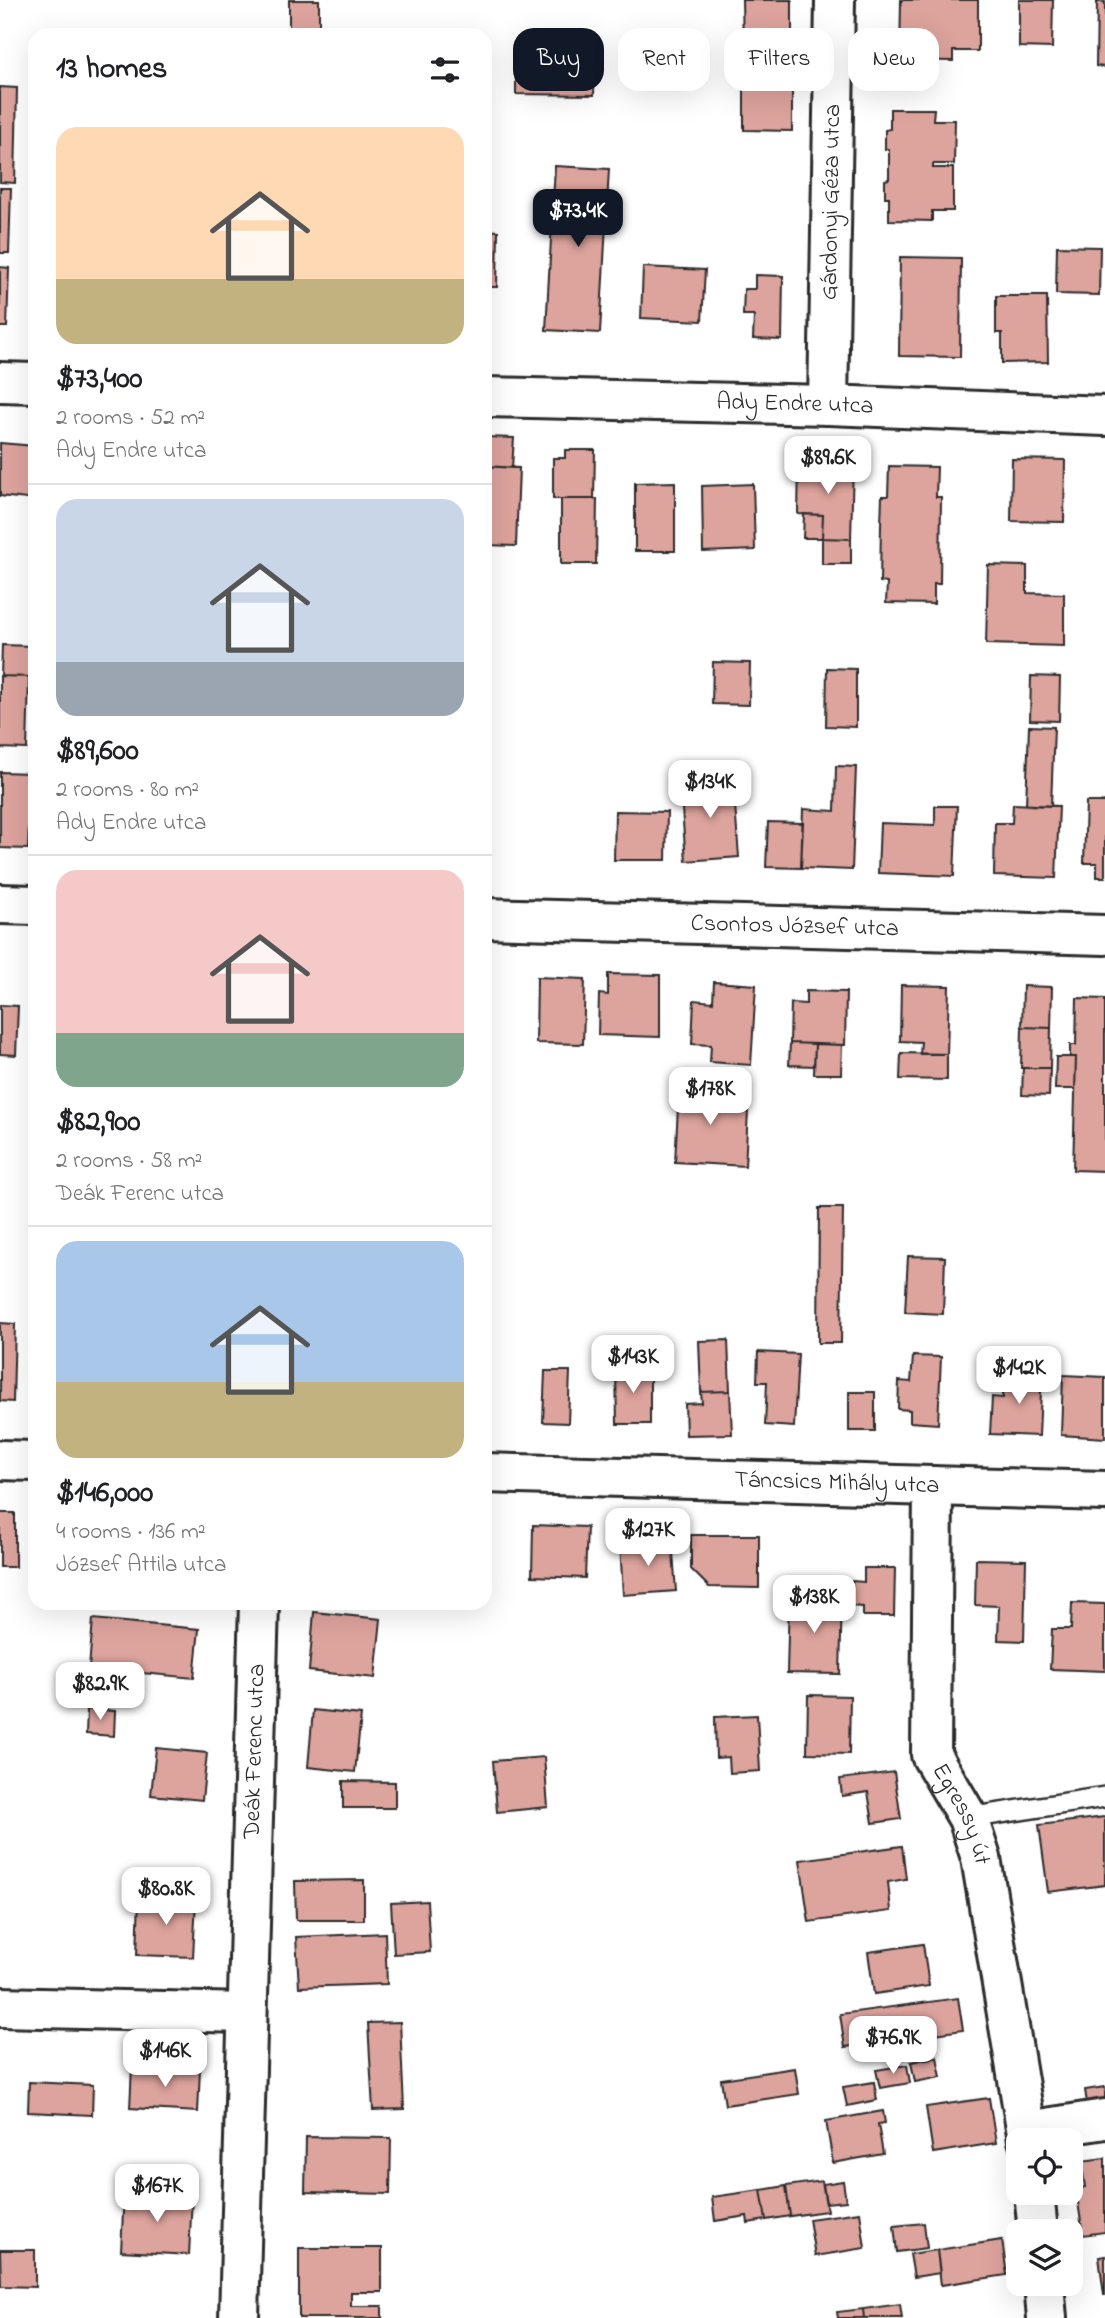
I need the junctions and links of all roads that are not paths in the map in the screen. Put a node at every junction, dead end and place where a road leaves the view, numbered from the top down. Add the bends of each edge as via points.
1 (835, 0) edge
2 (0, 382) edge
3 (28, 383) edge
4 (492, 397) edge
5 (828, 405) junction
6 (1105, 416) edge
7 (0, 904) edge
8 (28, 905) edge
9 (492, 918) edge
10 (1105, 935) edge
11 (0, 1460) edge
12 (28, 1461) edge
13 (492, 1473) edge
14 (933, 1486) junction
15 (1105, 1491) edge
16 (259, 1610) edge
17 (1105, 1797) edge
18 (968, 1818) junction
19 (0, 2007) edge
20 (246, 2013) junction
21 (1105, 2119) edge
22 (1026, 2128) edge
23 (1064, 2128) edge
24 (1045, 2296) edge
25 (239, 2318) edge
26 (1047, 2318) edge

1 - 5 street, Gárdonyi Géza utca
2 - 3 street
4 - 5 street, Ady Endre utca
5 - 6 street, Ady Endre utca
7 - 8 street
9 - 10 street, Csontos József utca
11 - 12 street
13 - 14 street, Táncsics Mihály utca
14 - 15 street, Táncsics Mihály utca
14 - 18 street, Egressy út via 931,1755
16 - 20 street, Deák Ferenc utca
17 - 18 lane
18 - 22 street, Egressy út via 981,1858
19 - 20 street
20 - 25 street, Deák Ferenc utca
21 - 23 street
24 - 26 street

